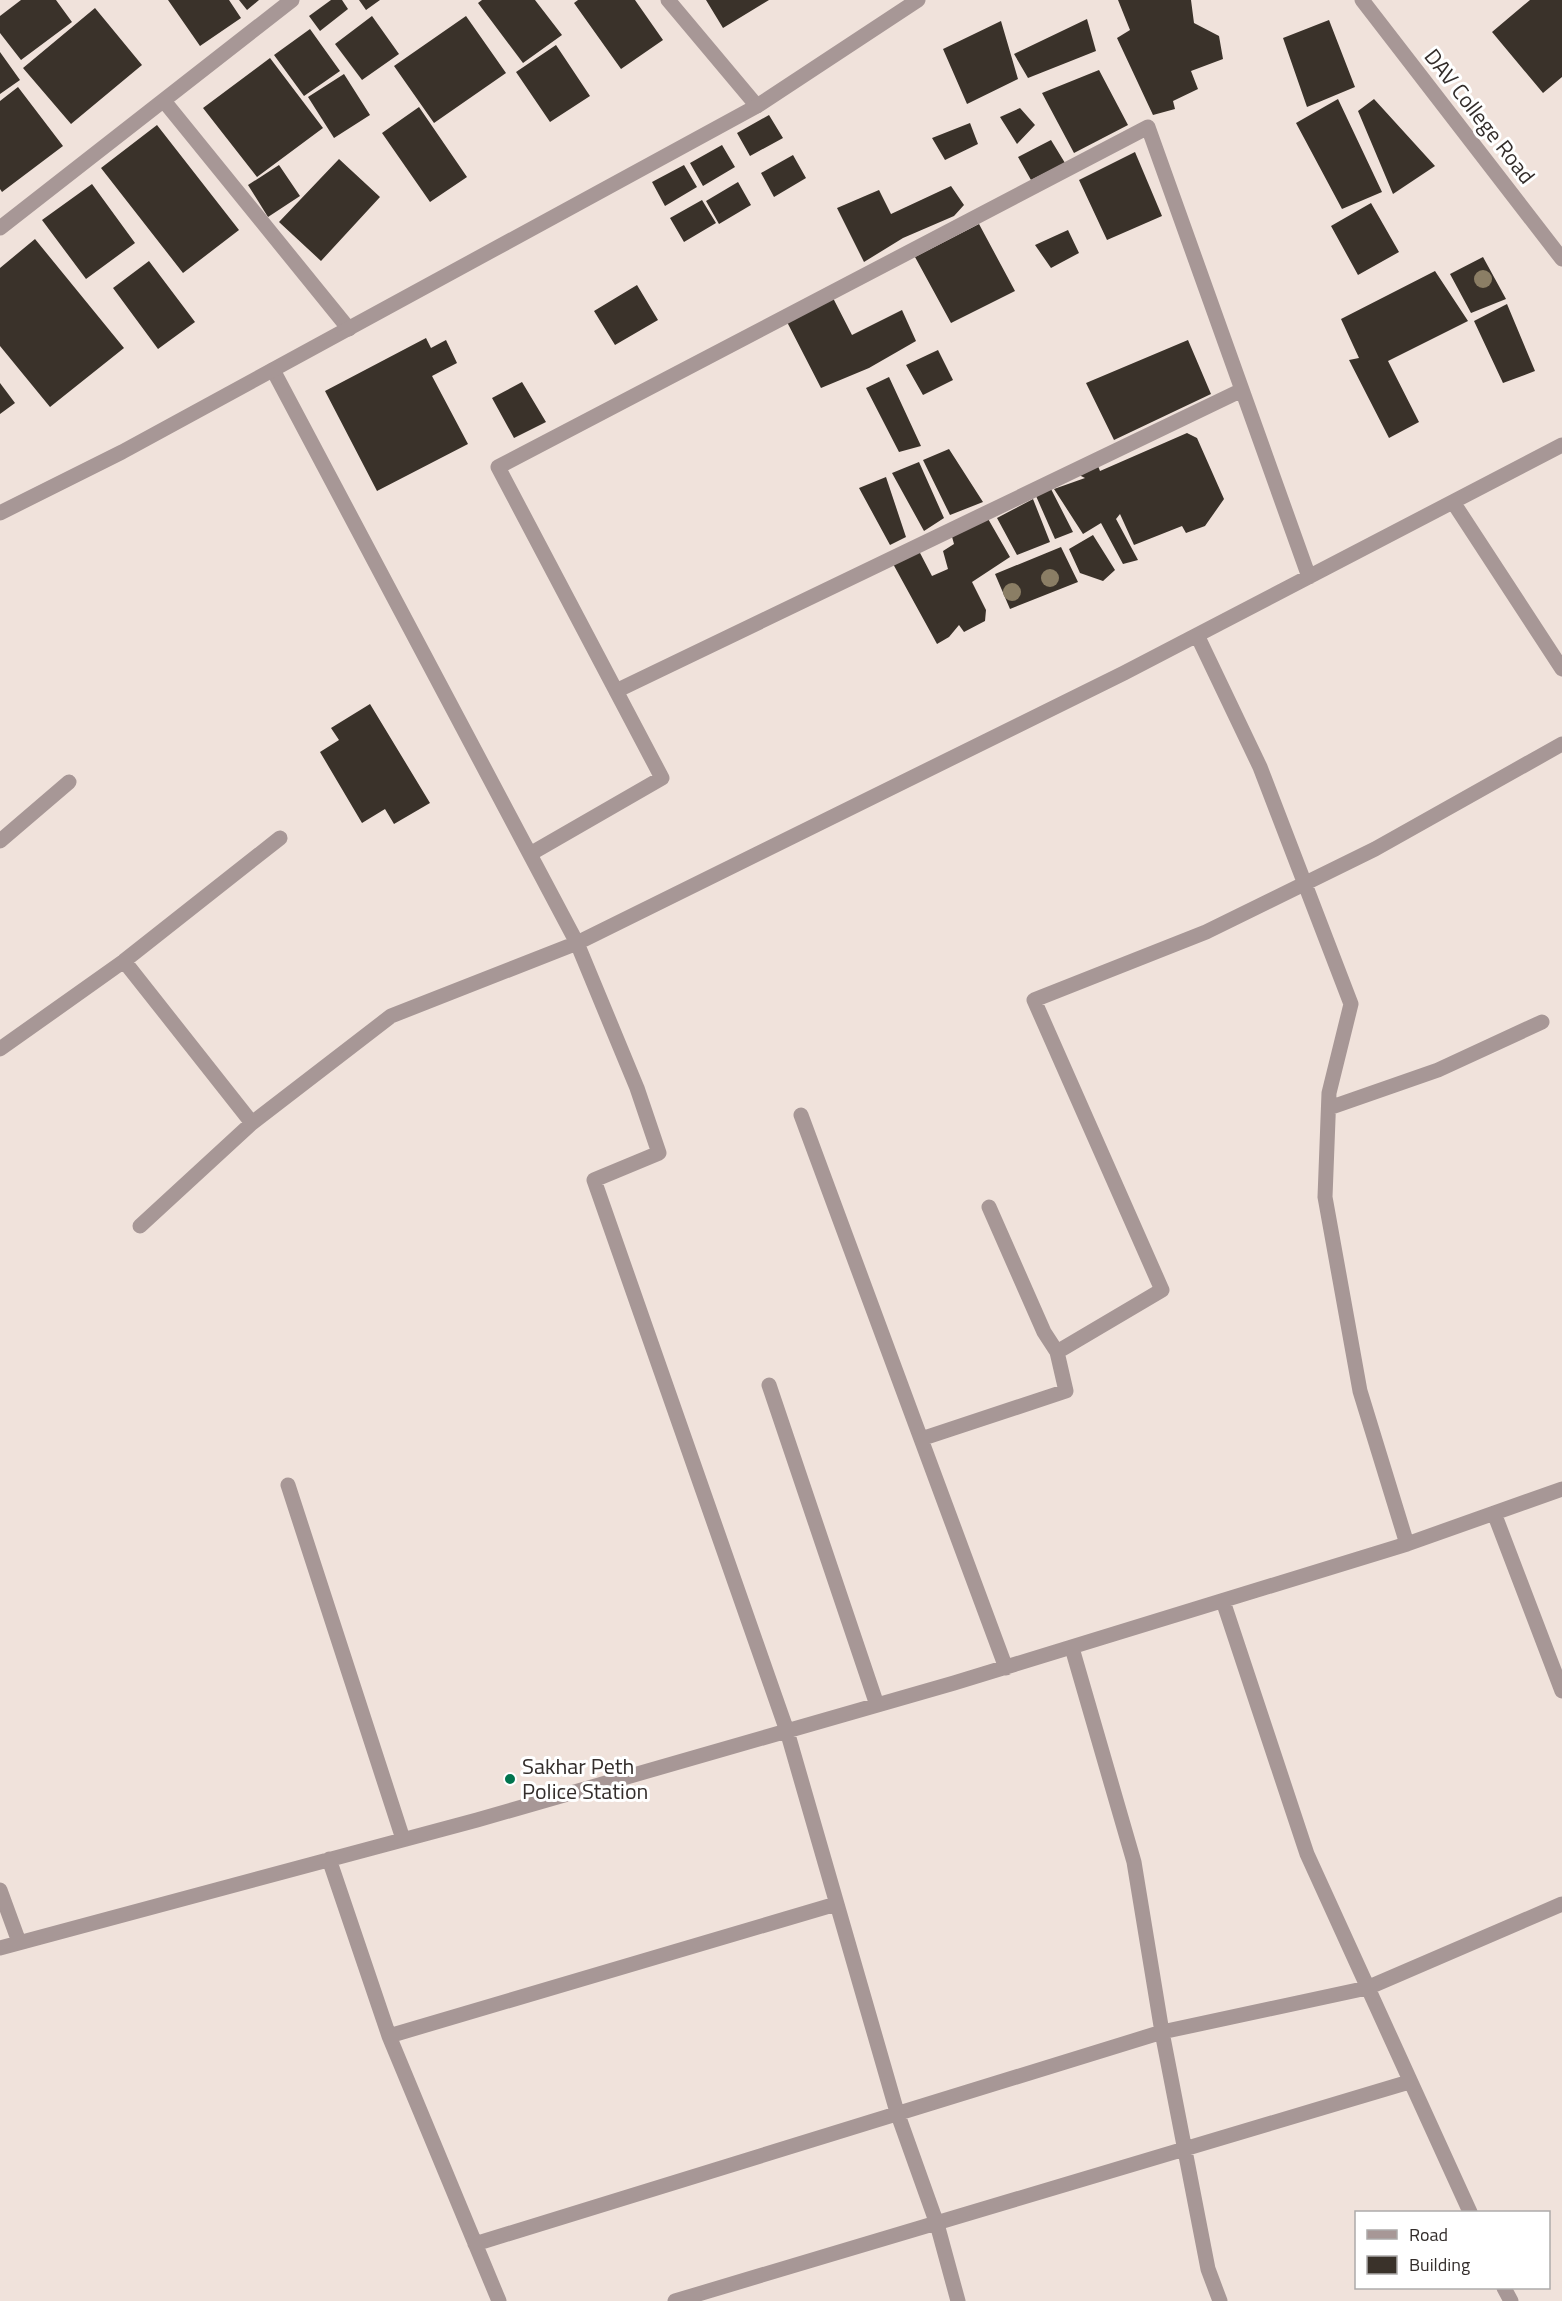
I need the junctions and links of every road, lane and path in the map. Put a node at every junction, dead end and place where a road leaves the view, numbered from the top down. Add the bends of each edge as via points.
1 (292, 0) edge
2 (668, 0) edge
3 (918, 0) edge
4 (1362, 0) edge
5 (164, 101) junction
6 (757, 106) junction
7 (0, 228) edge
8 (1562, 259) edge
9 (349, 329) junction
10 (273, 370) junction
11 (1242, 390) junction
12 (1562, 445) edge
13 (1453, 502) junction
14 (0, 513) edge
15 (1309, 577) junction
16 (1197, 635) junction
17 (1562, 669) edge
18 (616, 691) junction
19 (1562, 744) edge
20 (69, 782) dead end
21 (280, 838) dead end
22 (0, 841) edge
23 (530, 854) junction
24 (1305, 884) junction
25 (578, 944) junction
26 (124, 961) junction
27 (1542, 1022) dead end
28 (0, 1049) edge
29 (1329, 1108) junction
30 (801, 1114) dead end
31 (252, 1123) junction
32 (989, 1207) dead end
33 (140, 1226) dead end
34 (1057, 1352) junction
35 (769, 1385) dead end
36 (921, 1439) junction
37 (288, 1485) dead end
38 (1562, 1489) edge
39 (1494, 1513) junction
40 (1407, 1544) junction
41 (1223, 1601) junction
42 (1072, 1648) junction
43 (1006, 1668) junction
44 (1562, 1691) edge
45 (877, 1705) junction
46 (787, 1731) junction
47 (403, 1839) junction
48 (328, 1859) junction
49 (0, 1890) edge
50 (837, 1904) junction
51 (1562, 1904) edge
52 (19, 1942) junction
53 (0, 1948) edge
54 (1367, 1988) junction
55 (1162, 2032) junction
56 (389, 2036) junction
57 (1409, 2082) junction
58 (897, 2112) junction
59 (1185, 2150) junction
60 (1470, 2211) edge
61 (937, 2224) junction
62 (475, 2244) junction
63 (499, 2301) edge
64 (675, 2301) edge
65 (958, 2301) edge
66 (1221, 2301) edge

1 - 5 street
2 - 6 street
3 - 6 street
4 - 8 street, DAV College Road
5 - 7 street
5 - 9 street
6 - 9 street
9 - 10 street
10 - 14 street
10 - 23 street
11 - 15 street
11 - 18 street
11 - 18 street via 1148,128 498,468
12 - 13 street
13 - 15 street
13 - 17 street
15 - 16 street
16 - 24 street via 1260,767
16 - 25 street
18 - 23 street via 662,778
19 - 24 street
20 - 22 street
21 - 26 street
23 - 25 street
24 - 29 street via 1352,1004 1329,1093
24 - 34 street via 1206,932 1034,1000 1162,1290
25 - 31 street via 391,1016
25 - 46 street via 659,1153 594,1180
26 - 28 street
26 - 31 street
27 - 29 street via 1438,1070
29 - 40 street via 1325,1197 1358,1380
30 - 36 street
31 - 33 street
32 - 34 street via 1044,1332
34 - 36 street via 1066,1390
35 - 45 street
36 - 43 street
37 - 47 street
38 - 39 street
39 - 40 street
39 - 44 street
40 - 41 street
41 - 42 street
41 - 54 street via 1306,1854
42 - 43 street
42 - 55 street via 1134,1862
43 - 45 street
45 - 46 street
46 - 47 street
46 - 50 street
47 - 48 street
48 - 52 street
48 - 56 street
49 - 52 street
50 - 56 street
50 - 58 street
51 - 54 street
52 - 53 street
54 - 55 street
54 - 57 street
55 - 58 street
55 - 59 street
56 - 62 street
57 - 59 street
57 - 60 street
58 - 61 street
58 - 62 street
59 - 61 street
59 - 66 street via 1208,2269
61 - 64 street
61 - 65 street
62 - 63 street

